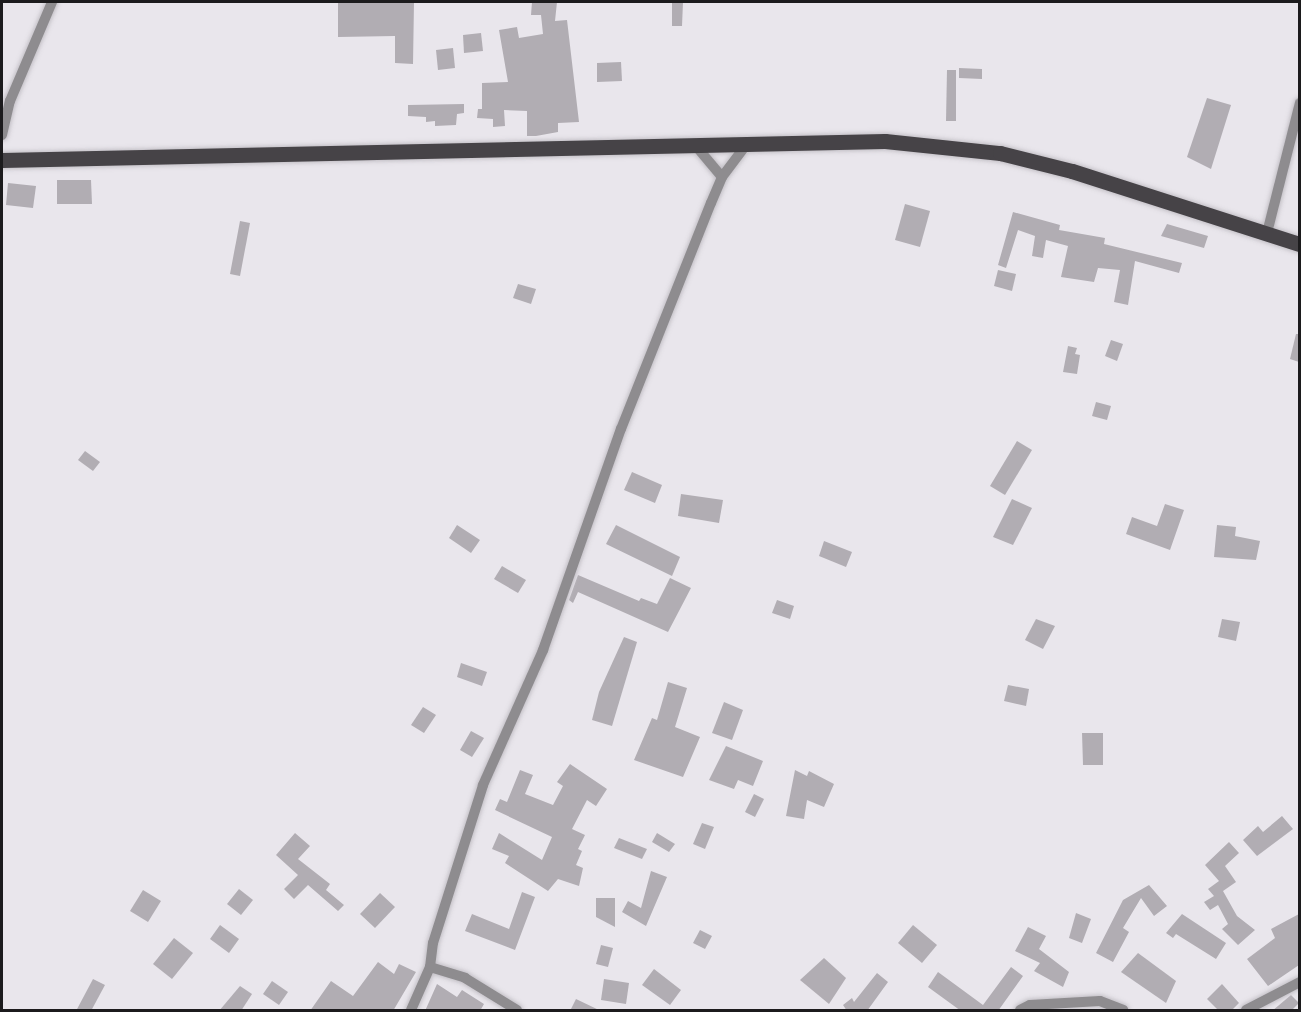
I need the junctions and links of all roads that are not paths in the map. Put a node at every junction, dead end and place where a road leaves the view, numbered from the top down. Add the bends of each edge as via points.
1 (52, 2) edge
2 (1299, 103) edge
3 (2, 135) edge
4 (746, 145) junction
5 (696, 146) junction
6 (2, 159) edge
7 (722, 177) junction
8 (1267, 233) junction
9 (1299, 244) edge
10 (430, 967) junction
11 (1299, 982) edge
12 (411, 1011) edge
13 (517, 1011) edge
14 (1020, 1011) edge
15 (1123, 1011) edge
16 (1246, 1011) edge

1 - 3 street via 10,101
2 - 8 street
4 - 5 main road
4 - 7 street
4 - 8 main road via 885,141 1000,153
5 - 6 main road
5 - 7 street
7 - 10 street via 621,429 543,650 483,785 433,944
8 - 9 main road
10 - 12 street
10 - 13 street via 465,978
11 - 16 street
14 - 15 street via 1030,1005 1100,1001

